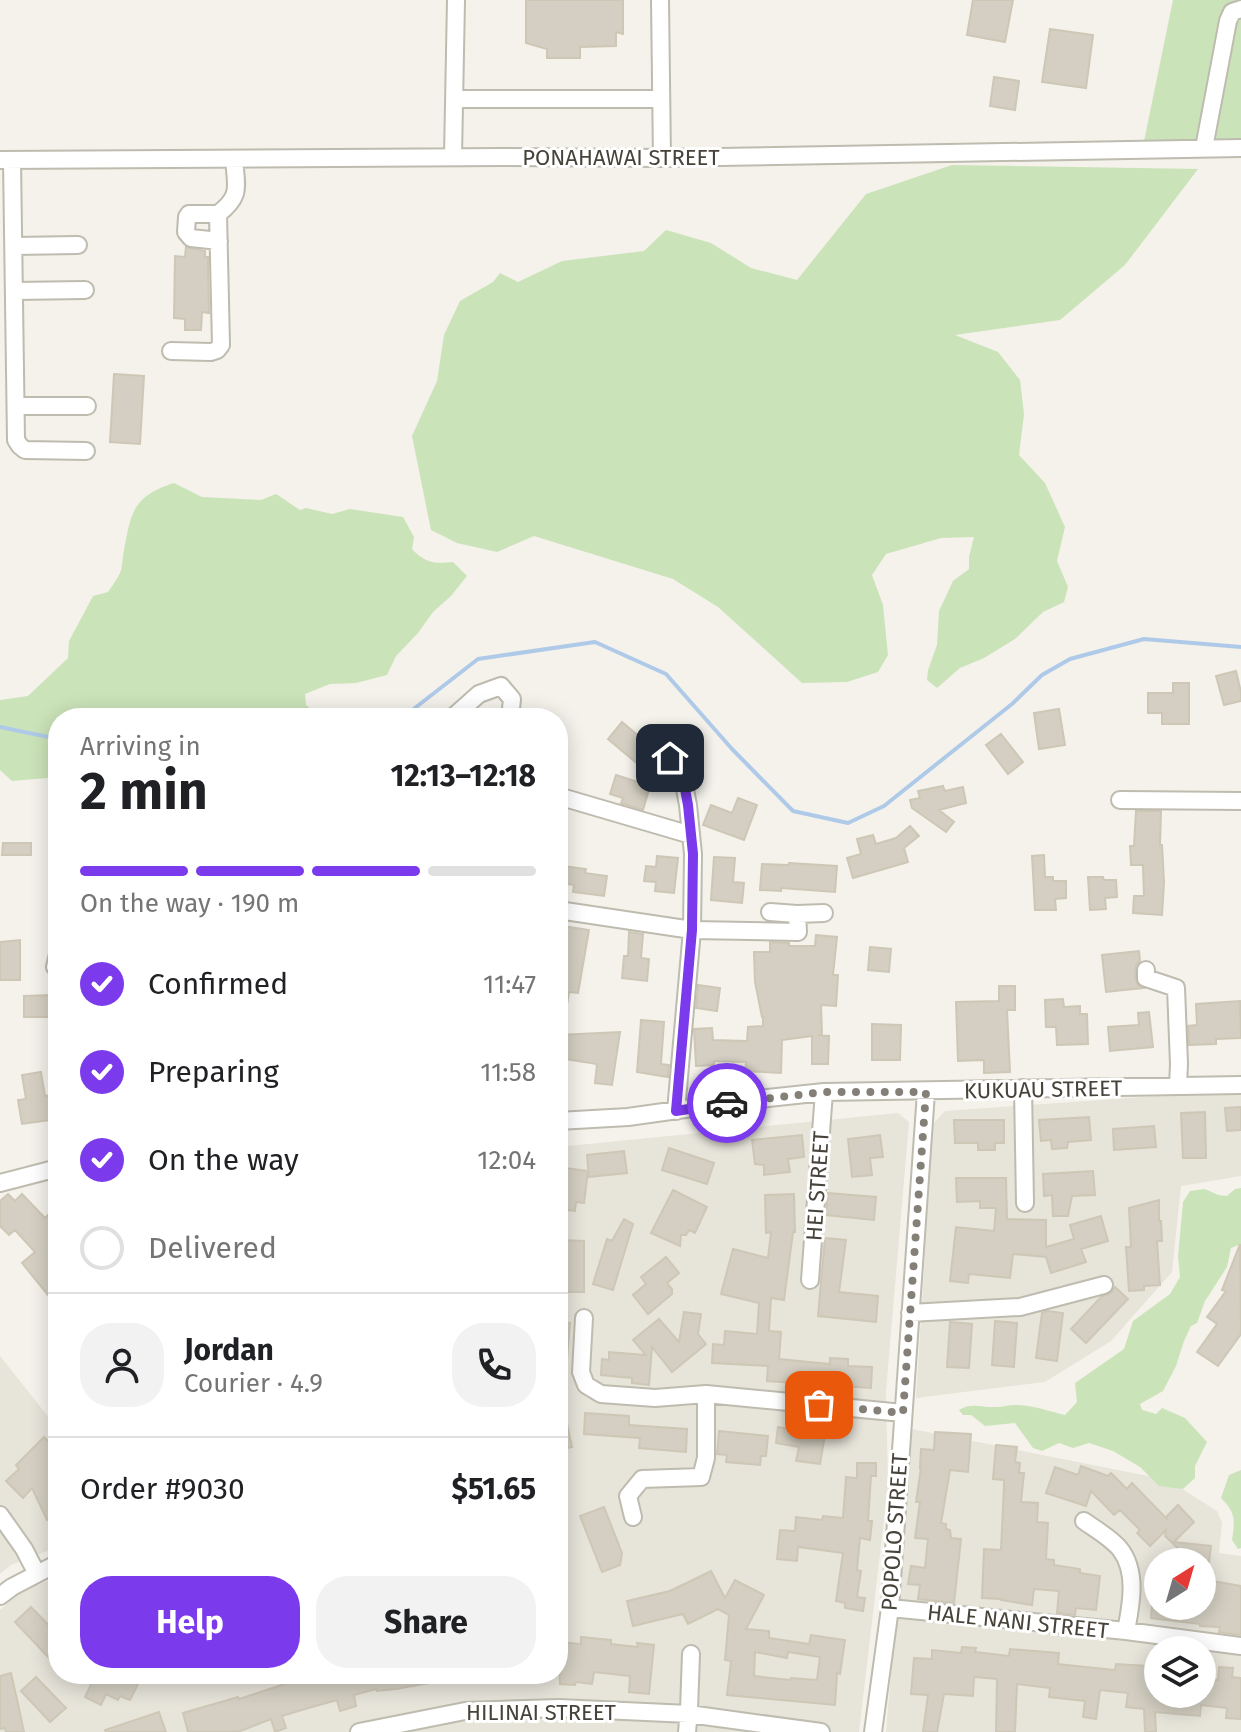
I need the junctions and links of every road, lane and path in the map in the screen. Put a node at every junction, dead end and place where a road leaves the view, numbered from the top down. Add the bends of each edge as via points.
1 (456, 0) edge
2 (660, 0) edge
3 (1241, 9) edge
4 (454, 99) junction
5 (661, 99) junction
6 (1204, 148) junction
7 (1241, 148) edge
8 (453, 157) junction
9 (662, 158) junction
10 (234, 159) junction
11 (6, 160) edge
12 (218, 214) junction
13 (219, 241) junction
14 (78, 245) dead end
15 (14, 246) junction
16 (85, 290) dead end
17 (14, 291) junction
18 (171, 351) dead end
19 (16, 406) junction
20 (87, 406) dead end
21 (86, 451) dead end
22 (463, 708) edge
23 (511, 708) edge
24 (670, 758) dead end
25 (568, 799) edge
26 (1120, 800) dead end
27 (1241, 801) edge
28 (691, 835) junction
29 (568, 911) edge
30 (770, 912) dead end
31 (824, 913) dead end
32 (797, 914) junction
33 (692, 930) junction
34 (1146, 970) dead end
35 (1241, 1085) edge
36 (1178, 1086) junction
37 (1023, 1088) junction
38 (824, 1092) junction
39 (926, 1092) junction
40 (676, 1111) junction
41 (568, 1120) edge
42 (48, 1171) edge
43 (0, 1183) edge
44 (1025, 1203) dead end
45 (810, 1280) dead end
46 (1104, 1285) dead end
47 (910, 1313) junction
48 (584, 1318) dead end
49 (706, 1394) junction
50 (903, 1413) junction
51 (0, 1515) edge
52 (633, 1517) dead end
53 (1084, 1521) dead end
54 (48, 1568) edge
55 (37, 1574) junction
56 (0, 1596) edge
57 (890, 1608) junction
58 (1126, 1631) junction
59 (1241, 1646) edge
60 (691, 1654) dead end
61 (689, 1714) junction
62 (359, 1732) edge
63 (687, 1732) edge
64 (821, 1732) edge
65 (873, 1732) edge

1 - 4 street
2 - 5 street
3 - 6 street via 1228,21
4 - 5 street
4 - 8 street
5 - 9 street
6 - 7 street, PONAHAWAI STREET
6 - 9 street, PONAHAWAI STREET
8 - 9 street, PONAHAWAI STREET
8 - 10 street, PONAHAWAI STREET
10 - 11 street, PONAHAWAI STREET
10 - 12 street via 236,193
11 - 15 street
12 - 13 street
12 - 13 street via 189,214 186,232 191,238
13 - 18 street via 221,345 211,352
14 - 15 street
15 - 17 street
16 - 17 street
17 - 19 street
19 - 20 street
19 - 21 street via 16,440 25,450
22 - 23 street via 479,694 501,686 512,699
24 - 28 street via 684,784
25 - 28 street
26 - 27 street
28 - 33 street
29 - 33 street
30 - 32 street
31 - 32 street
32 - 33 street via 798,932
33 - 40 street
34 - 36 street via 1146,978 1176,988
35 - 36 street, KUKUAU STREET
36 - 37 street, KUKUAU STREET
37 - 39 street, KUKUAU STREET
37 - 44 street
38 - 39 street, KUKUAU STREET
38 - 40 street, KUKUAU STREET
38 - 45 street, HEI STREET
39 - 47 street, POPOLO STREET
40 - 41 street, KUKUAU STREET
42 - 43 street
46 - 47 street via 1020,1307
47 - 50 street, POPOLO STREET
48 - 49 street via 581,1372 586,1385 601,1394
49 - 50 street
49 - 52 street via 701,1477 642,1479 628,1496
50 - 57 street, POPOLO STREET
51 - 55 street
53 - 58 street via 1120,1549 1129,1567 1132,1599
54 - 55 street
55 - 56 street
57 - 58 street, HALE NANI STREET
57 - 65 street, POPOLO STREET
58 - 59 street, HALE NANI STREET
60 - 61 street
61 - 62 street, HILINAI STREET via 559,1708 465,1711
61 - 63 street
61 - 64 street, HILINAI STREET

